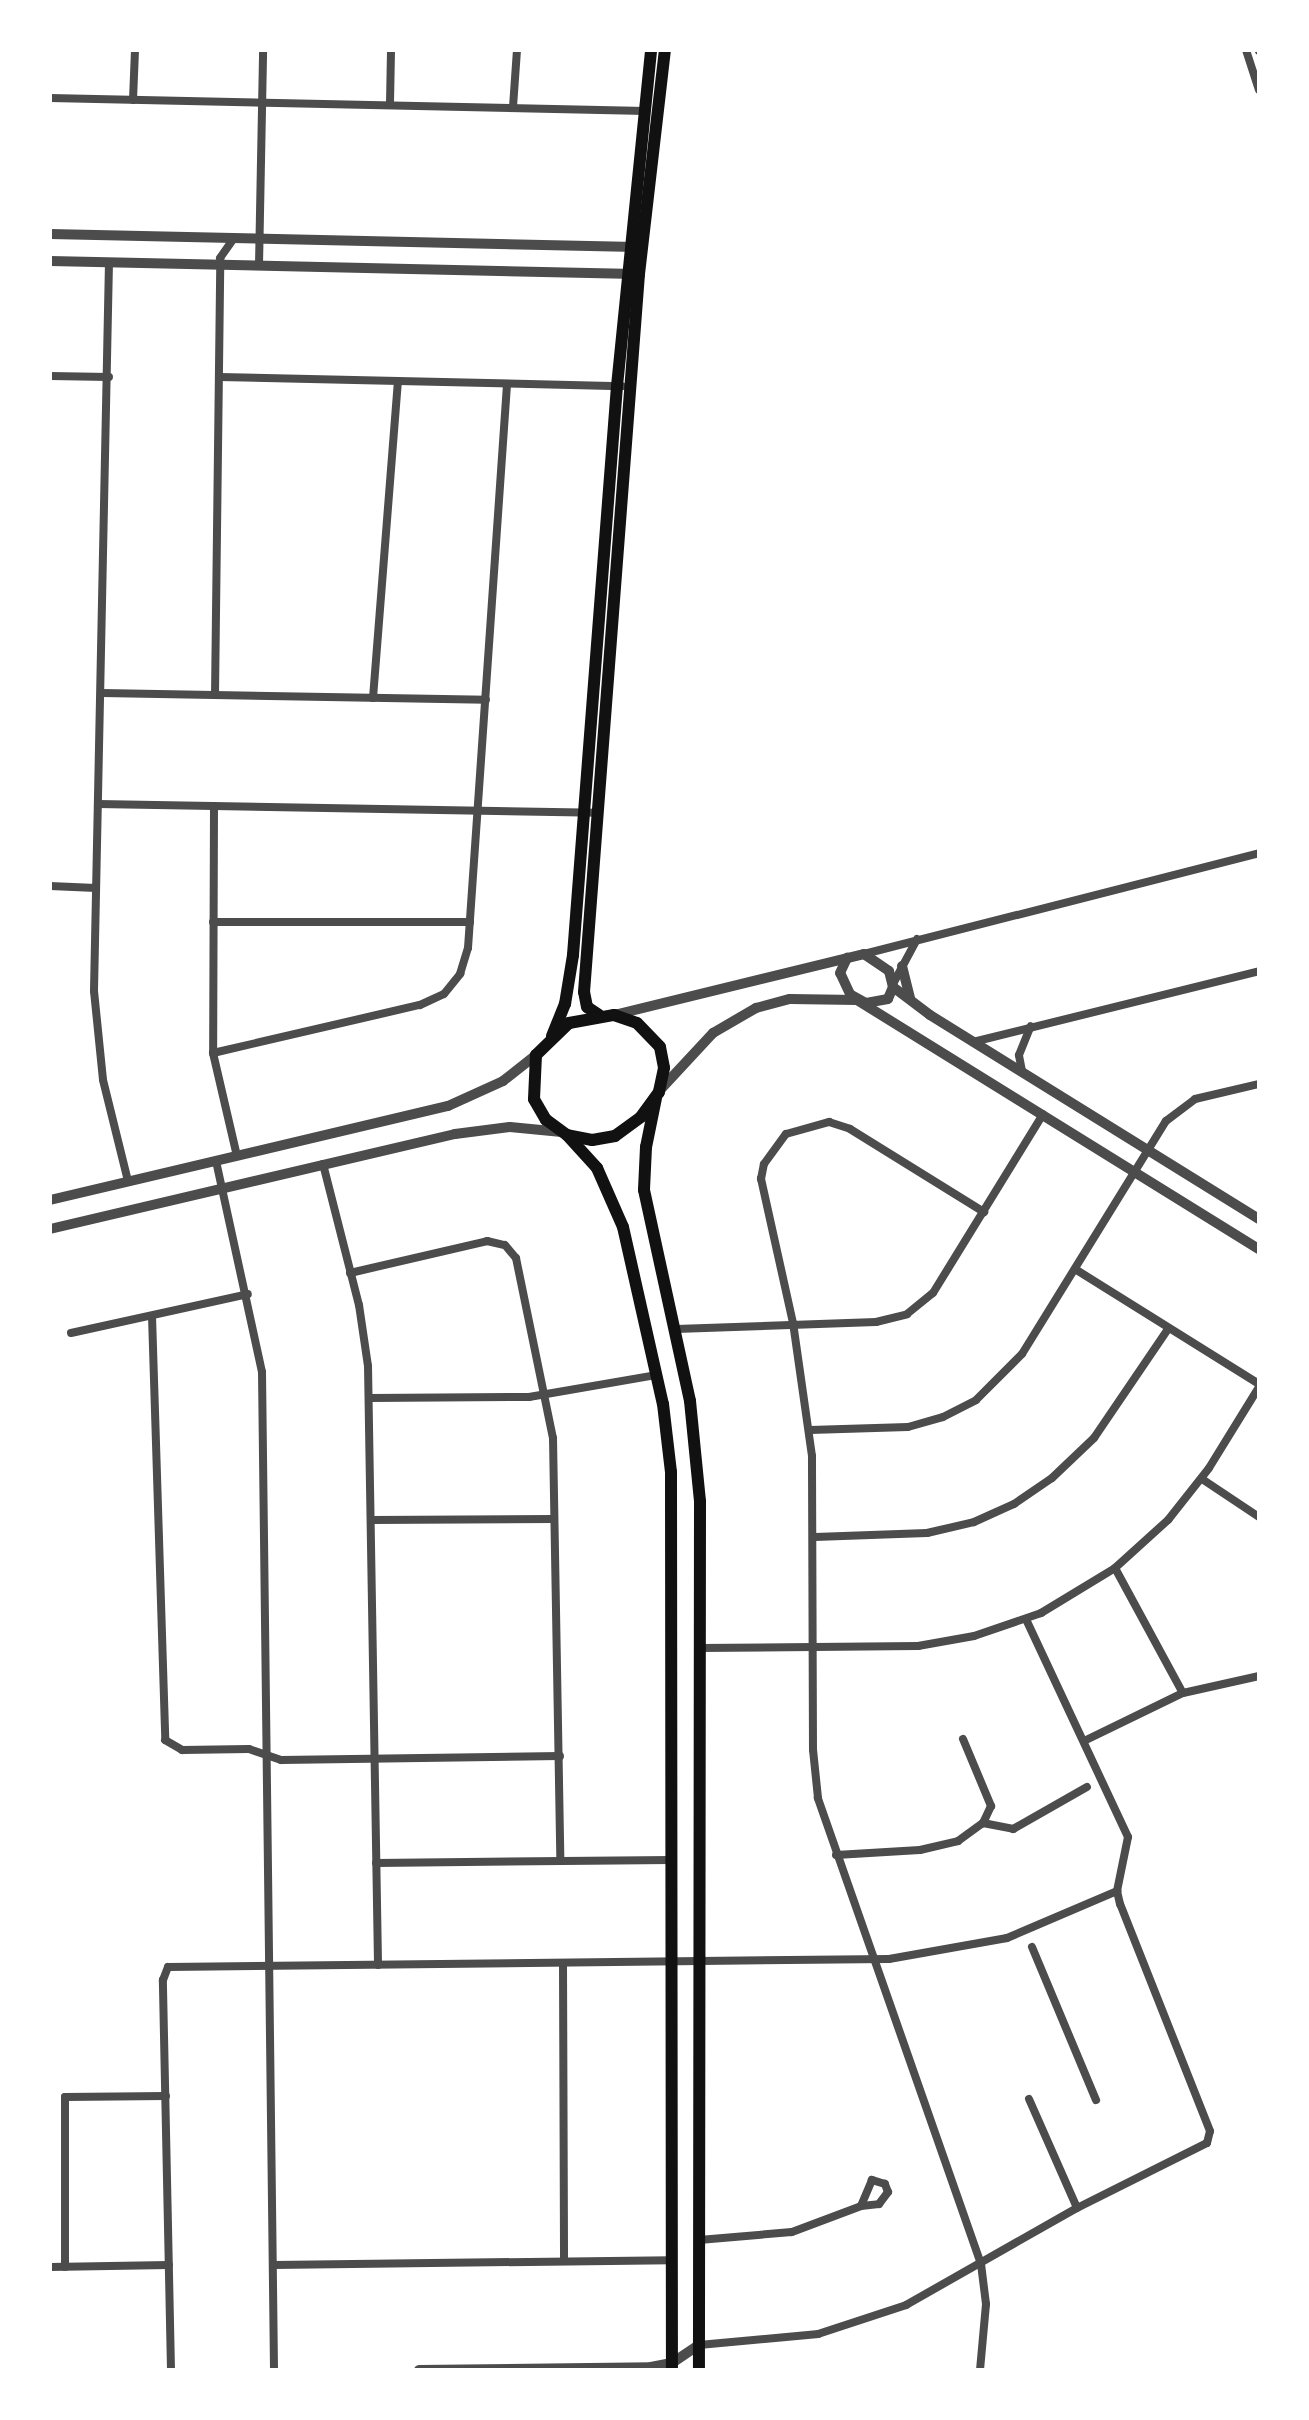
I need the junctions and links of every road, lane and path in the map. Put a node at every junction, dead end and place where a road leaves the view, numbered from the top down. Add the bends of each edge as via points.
1 (135, 50) edge
2 (263, 50) edge
3 (391, 50) edge
4 (517, 50) edge
5 (651, 50) edge
6 (665, 50) edge
7 (1246, 50) edge
8 (1254, 59) edge
9 (1259, 90) edge
10 (50, 98) edge
11 (133, 100) junction
12 (261, 102) junction
13 (390, 103) junction
14 (513, 107) junction
15 (646, 111) junction
16 (50, 234) edge
17 (236, 237) junction
18 (259, 237) junction
19 (636, 247) junction
20 (50, 261) edge
21 (109, 262) junction
22 (220, 265) junction
23 (259, 265) junction
24 (633, 274) junction
25 (50, 376) edge
26 (109, 377) junction
27 (219, 377) junction
28 (398, 381) junction
29 (507, 384) junction
30 (617, 386) junction
31 (631, 387) junction
32 (102, 693) junction
33 (215, 695) junction
34 (373, 698) junction
35 (486, 700) junction
36 (98, 804) junction
37 (214, 806) junction
38 (477, 811) junction
39 (591, 813) junction
40 (1259, 853) edge
41 (50, 886) edge
42 (96, 888) junction
43 (213, 922) junction
44 (470, 922) junction
45 (918, 939) junction
46 (864, 954) junction
47 (847, 958) junction
48 (902, 966) junction
49 (1259, 971) edge
50 (893, 986) junction
51 (812, 999) junction
52 (857, 1000) junction
53 (916, 1006) junction
54 (599, 1015) junction
55 (614, 1015) junction
56 (885, 1020) junction
57 (1031, 1026) junction
58 (552, 1036) junction
59 (973, 1042) junction
60 (213, 1053) junction
61 (536, 1055) junction
62 (1022, 1071) junction
63 (1259, 1084) edge
64 (658, 1095) junction
65 (1043, 1114) junction
66 (565, 1134) junction
67 (1149, 1150) junction
68 (237, 1156) junction
69 (216, 1161) junction
70 (323, 1164) junction
71 (1136, 1173) junction
72 (128, 1181) junction
73 (222, 1187) junction
74 (50, 1200) edge
75 (984, 1212) junction
76 (1259, 1219) edge
77 (50, 1229) edge
78 (1259, 1249) edge
79 (1075, 1269) junction
80 (350, 1273) junction
81 (248, 1294) junction
82 (152, 1316) junction
83 (793, 1323) junction
84 (676, 1329) junction
85 (1168, 1329) junction
86 (71, 1333) dead end
87 (657, 1375) junction
88 (1259, 1386) edge
89 (548, 1395) junction
90 (369, 1398) junction
91 (810, 1430) junction
92 (1202, 1479) junction
93 (1259, 1517) edge
94 (554, 1519) junction
95 (371, 1520) junction
96 (815, 1537) junction
97 (1115, 1568) junction
98 (1026, 1619) junction
99 (700, 1648) junction
100 (814, 1649) junction
101 (1259, 1676) edge
102 (1183, 1693) junction
103 (963, 1739) dead end
104 (1084, 1741) junction
105 (268, 1755) junction
106 (560, 1756) junction
107 (375, 1759) junction
108 (1087, 1787) dead end
109 (983, 1823) junction
110 (836, 1855) junction
111 (560, 1859) junction
112 (671, 1860) junction
113 (376, 1863) junction
114 (1117, 1891) junction
115 (1032, 1947) dead end
116 (699, 1958) junction
117 (873, 1958) junction
118 (671, 1961) junction
119 (563, 1963) junction
120 (378, 1965) junction
121 (271, 1966) junction
122 (166, 2096) junction
123 (1029, 2099) dead end
124 (1096, 2100) dead end
125 (861, 2206) dead end
126 (1077, 2208) junction
127 (699, 2240) junction
128 (671, 2260) junction
129 (564, 2261) junction
130 (981, 2264) junction
131 (169, 2265) junction
132 (274, 2265) junction
133 (50, 2267) edge
134 (65, 2267) junction
135 (699, 2345) junction
136 (672, 2367) edge
137 (171, 2370) edge
138 (274, 2370) edge
139 (419, 2370) edge
140 (699, 2370) edge
141 (980, 2370) edge

1 - 11 street
2 - 12 street
3 - 13 street
4 - 14 street
5 - 15 main road
6 - 19 main road
7 - 8 street
8 - 9 street
10 - 11 street
11 - 12 street
12 - 13 street
12 - 18 street
13 - 14 street
14 - 15 street
15 - 19 main road
16 - 17 street
17 - 18 street
17 - 22 street via 222,250
18 - 19 street
18 - 23 street
19 - 24 main road
20 - 21 street
21 - 22 street
21 - 26 street
22 - 23 street
22 - 27 street
23 - 24 street
24 - 30 main road
24 - 31 main road
25 - 26 street
26 - 32 street
27 - 28 street
27 - 33 street
28 - 29 street
28 - 34 street
29 - 30 street
29 - 35 street
30 - 31 street
30 - 39 main road
31 - 39 main road
32 - 33 street
32 - 36 street
33 - 34 street
34 - 35 street
35 - 38 street
36 - 37 street
36 - 42 street
37 - 38 street
37 - 43 street
38 - 39 street
38 - 44 street
39 - 54 main road via 584,992 587,1007
39 - 58 main road via 565,1004
40 - 45 street
41 - 42 street
42 - 72 street via 99,1055
43 - 44 street
43 - 60 street
44 - 60 street via 460,974 444,994 420,1005
45 - 46 street
45 - 48 street
46 - 47 street
46 - 50 street via 884,964
47 - 52 street via 842,981
47 - 55 street
48 - 50 street
48 - 53 street via 903,986
49 - 57 street
50 - 52 street via 882,1002
50 - 53 street
51 - 52 street
51 - 56 street via 848,1005
51 - 64 street via 770,1003 734,1019 687,1057
52 - 56 street
53 - 59 street
54 - 55 main road
54 - 58 main road via 569,1023
55 - 64 main road via 637,1023 660,1047 664,1068
56 - 65 street
57 - 59 street
57 - 62 street via 1019,1055
58 - 61 main road
59 - 62 street
60 - 68 street
61 - 66 main road via 534,1099 546,1120
61 - 68 street via 503,1081 448,1106
62 - 67 street
63 - 67 street via 1180,1106
64 - 66 main road via 615,1136 592,1140
64 - 84 main road via 644,1190
65 - 71 street
65 - 75 street
66 - 70 street via 481,1129
66 - 87 main road via 597,1168 616,1204
67 - 71 street
67 - 76 street
68 - 69 street
69 - 72 street
69 - 73 street
70 - 73 street
70 - 80 street
71 - 78 street
71 - 79 street
72 - 74 street
73 - 77 street
73 - 81 street
75 - 83 street via 933,1293 907,1314 876,1322
75 - 83 street via 850,1129 829,1122 786,1134 770,1149 761,1179
79 - 85 street
79 - 91 street via 1022,1354 976,1400 908,1427
80 - 89 street via 471,1243 505,1245 520,1269
80 - 90 street via 365,1333
81 - 82 street
81 - 105 street via 262,1372
82 - 86 street
82 - 105 street via 162,1731 165,1740 182,1750 249,1749
83 - 84 street
83 - 91 street
84 - 99 main road via 697,1451
85 - 88 street
85 - 96 street via 1094,1438 1052,1478 1014,1504 974,1522 927,1533
87 - 89 street
87 - 112 main road via 673,1502
88 - 92 street
89 - 90 street
89 - 94 street
90 - 95 street
91 - 96 street
92 - 93 street
92 - 97 street via 1168,1520
94 - 95 street
94 - 106 street
95 - 107 street
96 - 100 street
97 - 98 street
97 - 102 street
98 - 100 street via 918,1646
98 - 104 street
99 - 100 street
99 - 116 main road
100 - 110 street via 813,1766
101 - 102 street
102 - 104 street
103 - 109 street via 991,1806
104 - 114 street via 1128,1837
105 - 107 street via 281,1760
105 - 121 street
106 - 107 street
106 - 111 street
107 - 113 street
108 - 109 street via 1013,1829
109 - 110 street via 958,1841 920,1850
110 - 117 street
111 - 112 street
111 - 113 street
112 - 118 main road
113 - 120 street
114 - 117 street via 1007,1938
114 - 126 street via 1210,2131 1207,2143
115 - 124 street
116 - 117 street
116 - 118 street
116 - 127 main road
117 - 130 street
118 - 119 street
118 - 128 main road
119 - 120 street
119 - 129 street
120 - 121 street
121 - 122 street via 168,1967 163,1980
121 - 132 street
122 - 131 street
122 - 134 street via 65,2097
123 - 126 street
125 - 127 street via 792,2232
126 - 130 street
127 - 135 main road
128 - 129 street
128 - 136 main road
129 - 132 street
130 - 135 street via 906,2305 818,2334
130 - 141 street via 986,2304
131 - 134 street
131 - 137 street
132 - 138 street
133 - 134 street
135 - 136 street
135 - 140 main road
136 - 139 street

